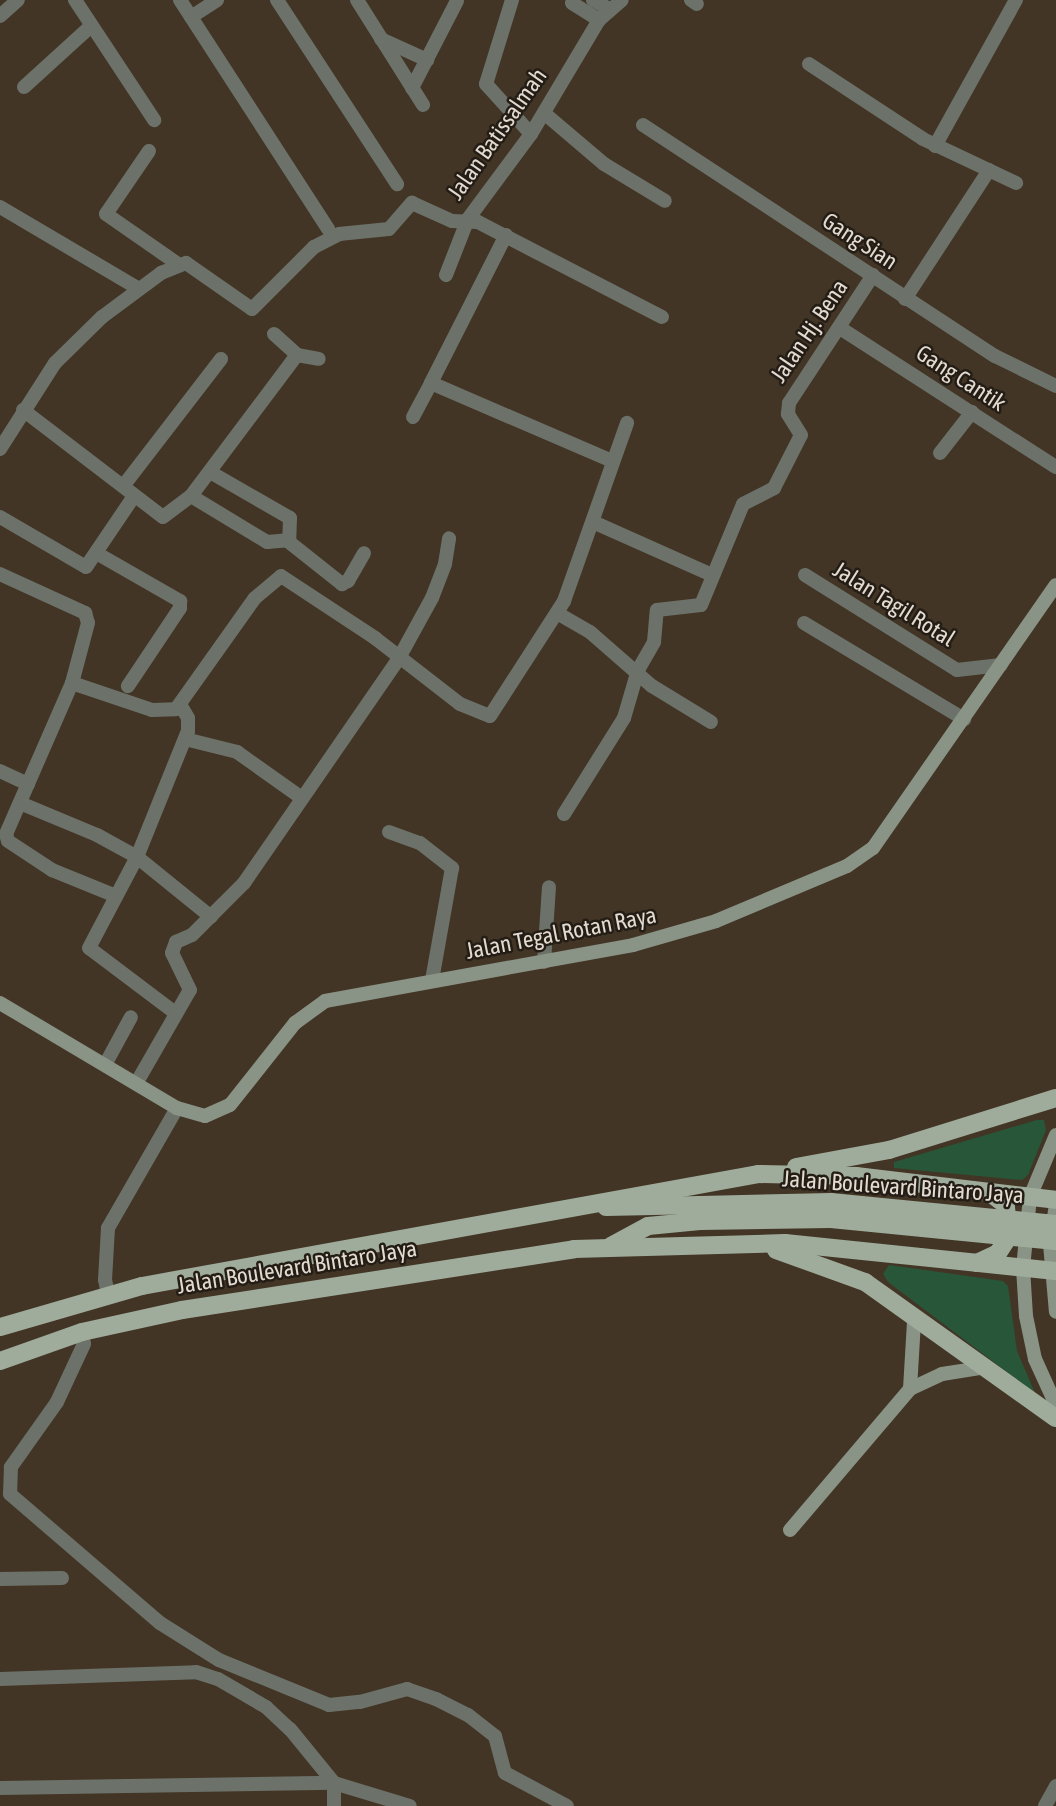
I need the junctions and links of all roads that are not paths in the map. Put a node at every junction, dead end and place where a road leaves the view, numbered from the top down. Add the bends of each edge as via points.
1 (18, 0) edge
2 (75, 0) edge
3 (217, 0) edge
4 (277, 0) edge
5 (356, 0) edge
6 (512, 0) edge
7 (593, 0) edge
8 (622, 0) edge
9 (1016, 0) edge
10 (182, 1) edge
11 (457, 1) edge
12 (572, 3) dead end
13 (604, 15) junction
14 (0, 16) edge
15 (191, 17) junction
16 (91, 26) junction
17 (381, 39) junction
18 (427, 60) junction
19 (809, 64) dead end
20 (24, 87) dead end
21 (412, 88) junction
22 (422, 105) dead end
23 (544, 113) junction
24 (154, 120) dead end
25 (643, 125) dead end
26 (531, 134) junction
27 (935, 146) junction
28 (149, 151) dead end
29 (989, 170) junction
30 (1016, 183) dead end
31 (397, 184) dead end
32 (665, 201) dead end
33 (0, 207) edge
34 (468, 219) junction
35 (328, 229) dead end
36 (506, 235) junction
37 (178, 264) junction
38 (446, 275) dead end
39 (873, 275) junction
40 (139, 289) junction
41 (905, 299) junction
42 (662, 317) dead end
43 (840, 328) junction
44 (274, 334) dead end
45 (297, 355) junction
46 (221, 359) dead end
47 (319, 359) dead end
48 (431, 383) junction
49 (1056, 386) edge
50 (23, 410) junction
51 (972, 412) junction
52 (412, 417) dead end
53 (627, 423) dead end
54 (0, 449) edge
55 (940, 453) dead end
56 (612, 461) junction
57 (1056, 467) edge
58 (211, 472) junction
59 (129, 491) junction
60 (191, 496) junction
61 (0, 517) edge
62 (593, 522) junction
63 (449, 538) dead end
64 (288, 540) junction
65 (364, 553) dead end
66 (98, 554) junction
67 (0, 575) edge
68 (712, 575) junction
69 (805, 575) dead end
70 (1056, 585) edge
71 (557, 613) junction
72 (804, 623) dead end
73 (399, 657) junction
74 (1001, 665) junction
75 (638, 670) junction
76 (72, 683) junction
77 (128, 686) dead end
78 (180, 704) junction
79 (964, 719) junction
80 (711, 722) dead end
81 (185, 739) junction
82 (0, 771) edge
83 (28, 784) junction
84 (299, 796) junction
85 (20, 803) junction
86 (564, 814) dead end
87 (389, 832) dead end
88 (137, 857) junction
89 (549, 887) dead end
90 (116, 896) junction
91 (211, 917) junction
92 (544, 962) junction
93 (432, 979) junction
94 (0, 1003) edge
95 (174, 1012) junction
96 (131, 1017) dead end
97 (106, 1063) junction
98 (137, 1082) junction
99 (1056, 1098) edge
100 (177, 1108) junction
101 (1056, 1135) edge
102 (758, 1174) junction
103 (983, 1191) junction
104 (1030, 1197) junction
105 (1056, 1202) edge
106 (578, 1206) junction
107 (700, 1213) junction
108 (1056, 1224) edge
109 (1056, 1241) edge
110 (756, 1246) junction
111 (608, 1247) junction
112 (969, 1264) junction
113 (1023, 1268) junction
114 (1054, 1271) edge
115 (108, 1294) junction
116 (1056, 1312) edge
117 (914, 1321) junction
118 (2, 1327) edge
119 (82, 1332) junction
120 (21, 1351) junction
121 (0, 1355) edge
122 (0, 1361) edge
123 (980, 1368) junction
124 (910, 1390) junction
125 (1056, 1405) edge
126 (1056, 1418) edge
127 (790, 1530) dead end
128 (62, 1578) dead end
129 (0, 1579) edge
130 (0, 1679) edge
131 (334, 1783) junction
132 (1056, 1786) edge
133 (0, 1788) edge
134 (334, 1806) edge
135 (411, 1806) edge
136 (567, 1806) edge
137 (1045, 1806) edge

1 - 14 street
2 - 16 street
3 - 15 street
4 - 31 street
5 - 17 street
6 - 26 street via 486,84
7 - 13 street
8 - 13 street
9 - 27 street
10 - 15 street
11 - 18 street
12 - 13 street
13 - 23 street, Jalan Batissalmah
15 - 35 street
16 - 20 street
16 - 24 street
17 - 18 street
17 - 21 street
18 - 21 street
19 - 27 street
21 - 22 street
23 - 26 street, Jalan Batissalmah
23 - 32 street via 604,164
25 - 39 street, Gang Sian
26 - 34 street, Jalan Batissalmah
27 - 29 street
28 - 37 street via 106,214
29 - 30 street
29 - 41 street
33 - 40 street
34 - 36 street
34 - 37 street, Jalan Batissalmah via 452,221 412,203 389,229 339,234 314,247 252,309 191,265
34 - 38 street
36 - 42 street
36 - 48 street
37 - 40 street
39 - 41 street, Gang Sian
39 - 43 street, Jalan Hj. Bena
40 - 50 street via 55,363
41 - 49 street, Gang Sian via 995,356
43 - 51 street, Gang Cantik
43 - 68 street, Jalan Hj. Bena via 789,402 788,414 801,435 775,486 743,504
44 - 45 street
45 - 47 street
45 - 58 street
46 - 59 street
48 - 52 street
48 - 56 street
50 - 54 street
50 - 59 street
51 - 55 street
51 - 57 street, Gang Cantik
53 - 56 street
56 - 62 street
58 - 60 street
58 - 64 street via 290,518
59 - 60 street via 163,517
59 - 66 street
60 - 64 street via 267,542
61 - 66 street via 86,567
62 - 68 street
62 - 71 street via 581,562
63 - 73 street via 432,598
64 - 65 street via 342,584
66 - 77 street via 180,601 180,608
67 - 76 street via 85,613 88,623
68 - 75 street, Jalan Hj. Bena via 698,608 657,610 654,642
69 - 74 street, Jalan Tagil Rotal via 957,670
70 - 74 main road, Jalan Tegal Rotan Raya
71 - 73 street via 490,716 471,711
71 - 75 street
72 - 79 street
73 - 78 street via 277,577 255,598
73 - 84 street
74 - 79 main road, Jalan Tegal Rotan Raya
75 - 80 street via 652,686
75 - 86 street, Jalan Hj. Bena via 624,718
76 - 78 street via 152,710 167,712
76 - 83 street
78 - 81 street via 190,724
79 - 92 main road, Jalan Tegal Rotan Raya via 892,825 863,857 677,934
81 - 84 street via 237,752
81 - 88 street
82 - 83 street
83 - 85 street
84 - 91 street via 244,883
85 - 88 street
85 - 90 street via 6,834 8,841 52,870
87 - 93 street via 420,843 452,868
88 - 90 street
88 - 91 street
89 - 92 street
90 - 95 street via 89,948
91 - 95 street via 192,935 176,942 172,953 190,990
92 - 93 main road, Jalan Tegal Rotan Raya
93 - 100 main road, Jalan Tegal Rotan Raya via 325,1002 295,1023 230,1105 205,1116
94 - 97 main road, Jalan Tegal Rotan Raya
95 - 98 street via 165,1037
96 - 97 street
97 - 98 main road, Jalan Tegal Rotan Raya
98 - 100 main road, Jalan Tegal Rotan Raya
99 - 102 main road via 889,1150
100 - 115 street via 108,1228
101 - 104 main road
102 - 103 main road, Jalan Boulevard Bintaro Jaya via 856,1176
102 - 106 main road, Jalan Boulevard Bintaro Jaya
103 - 104 main road, Jalan Boulevard Bintaro Jaya
103 - 112 main road via 1006,1205 1009,1236 990,1259
104 - 105 main road, Jalan Boulevard Bintaro Jaya
104 - 113 main road
105 - 114 main road
106 - 107 main road, Jalan Boulevard Bintaro Jaya
106 - 115 main road, Jalan Boulevard Bintaro Jaya
107 - 108 main road, Jalan Boulevard Bintaro Jaya, bridge via 831,1202
107 - 109 main road, Jalan Boulevard Bintaro Jaya, bridge via 831,1219
107 - 111 main road, Jalan Boulevard Bintaro Jaya via 648,1226
110 - 111 main road, Jalan Boulevard Bintaro Jaya
110 - 112 main road, Jalan Boulevard Bintaro Jaya via 822,1245
110 - 117 main road via 840,1270 865,1282
111 - 119 main road, Jalan Boulevard Bintaro Jaya via 315,1288
112 - 113 main road, Jalan Boulevard Bintaro Jaya
113 - 114 main road, Jalan Boulevard Bintaro Jaya
113 - 125 main road via 1035,1359
114 - 116 main road
115 - 118 main road, Jalan Boulevard Bintaro Jaya
117 - 123 main road
117 - 124 main road
119 - 120 main road, Jalan Boulevard Bintaro Jaya
119 - 136 street via 84,1344 57,1402 10,1467 10,1494 160,1623 219,1660 328,1705 407,1689 436,1699 468,1715 495,1737 505,1773
120 - 121 main road
120 - 122 main road, Jalan Boulevard Bintaro Jaya
123 - 124 main road via 942,1374
123 - 126 main road
124 - 127 main road
128 - 129 street
130 - 131 street via 196,1672 266,1707
131 - 133 street
131 - 134 street
131 - 135 street
132 - 137 street

